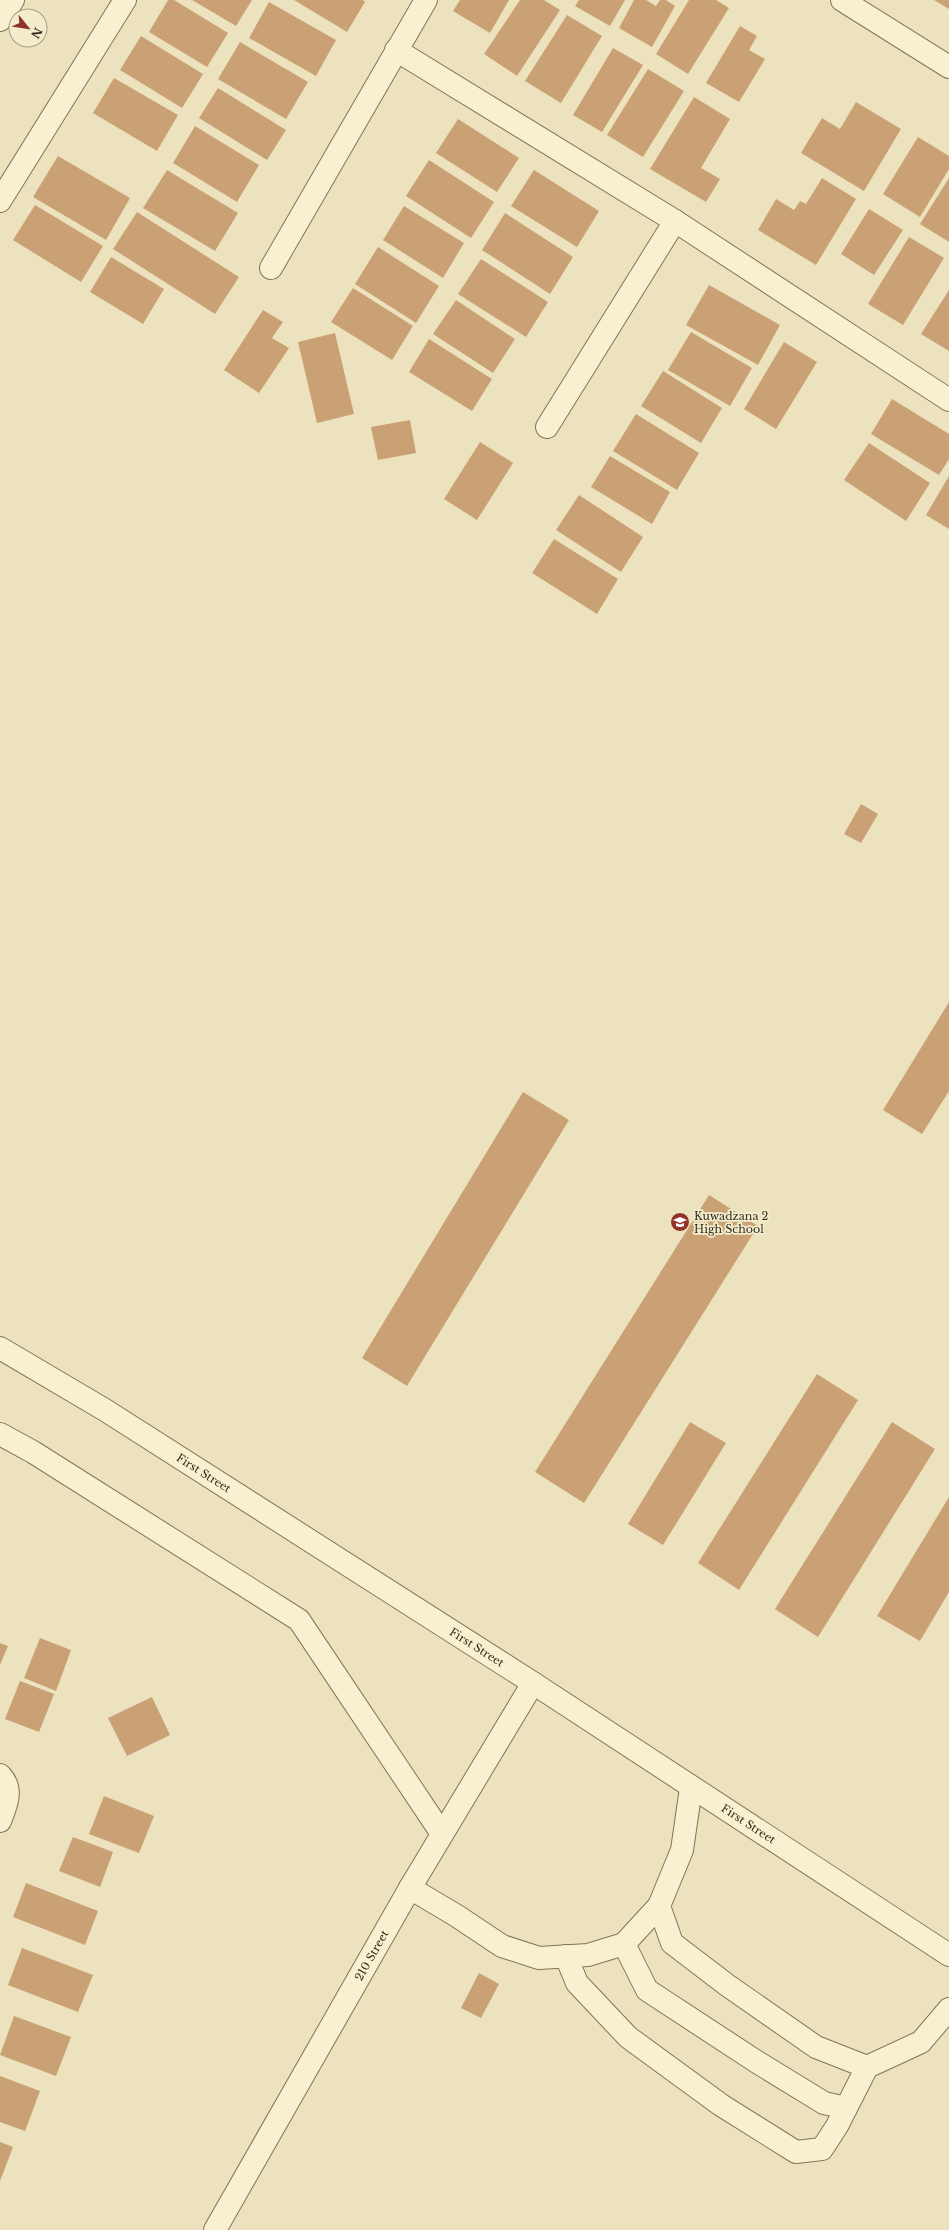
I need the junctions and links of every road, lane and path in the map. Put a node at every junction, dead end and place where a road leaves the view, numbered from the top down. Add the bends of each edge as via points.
1 (13, 0) edge
2 (125, 0) edge
3 (426, 0) edge
4 (842, 0) edge
5 (0, 20) edge
6 (396, 50) junction
7 (949, 67) edge
8 (0, 202) edge
9 (674, 221) junction
10 (271, 268) dead end
11 (949, 400) edge
12 (546, 427) dead end
13 (0, 1348) edge
14 (0, 1434) edge
15 (533, 1683) junction
16 (0, 1775) edge
17 (691, 1788) junction
18 (0, 1821) edge
19 (442, 1834) junction
20 (410, 1888) junction
21 (659, 1906) junction
22 (624, 1944) junction
23 (949, 1955) edge
24 (566, 1956) junction
25 (949, 2009) edge
26 (867, 2067) junction
27 (846, 2108) junction
28 (215, 2230) edge

1 - 5 street
2 - 8 street
3 - 6 street
4 - 7 street
6 - 9 street
6 - 10 street
9 - 11 street
9 - 12 street
13 - 15 street, First Street via 112,1414
14 - 19 street via 299,1620
15 - 17 street, First Street
15 - 19 street, 210 Street
16 - 18 street via 4,1779 9,1798
17 - 21 street via 682,1850
17 - 23 street, First Street
19 - 20 street, 210 Street
20 - 24 street via 502,1946 539,1958
20 - 28 street, 210 Street
21 - 22 street
21 - 26 street via 672,1944 816,2047
22 - 24 street via 588,1955
22 - 27 street via 647,1990 756,2062 824,2103
24 - 27 street via 577,1983 628,2037 721,2105 796,2152 822,2149
25 - 26 street via 921,2042
26 - 27 street

